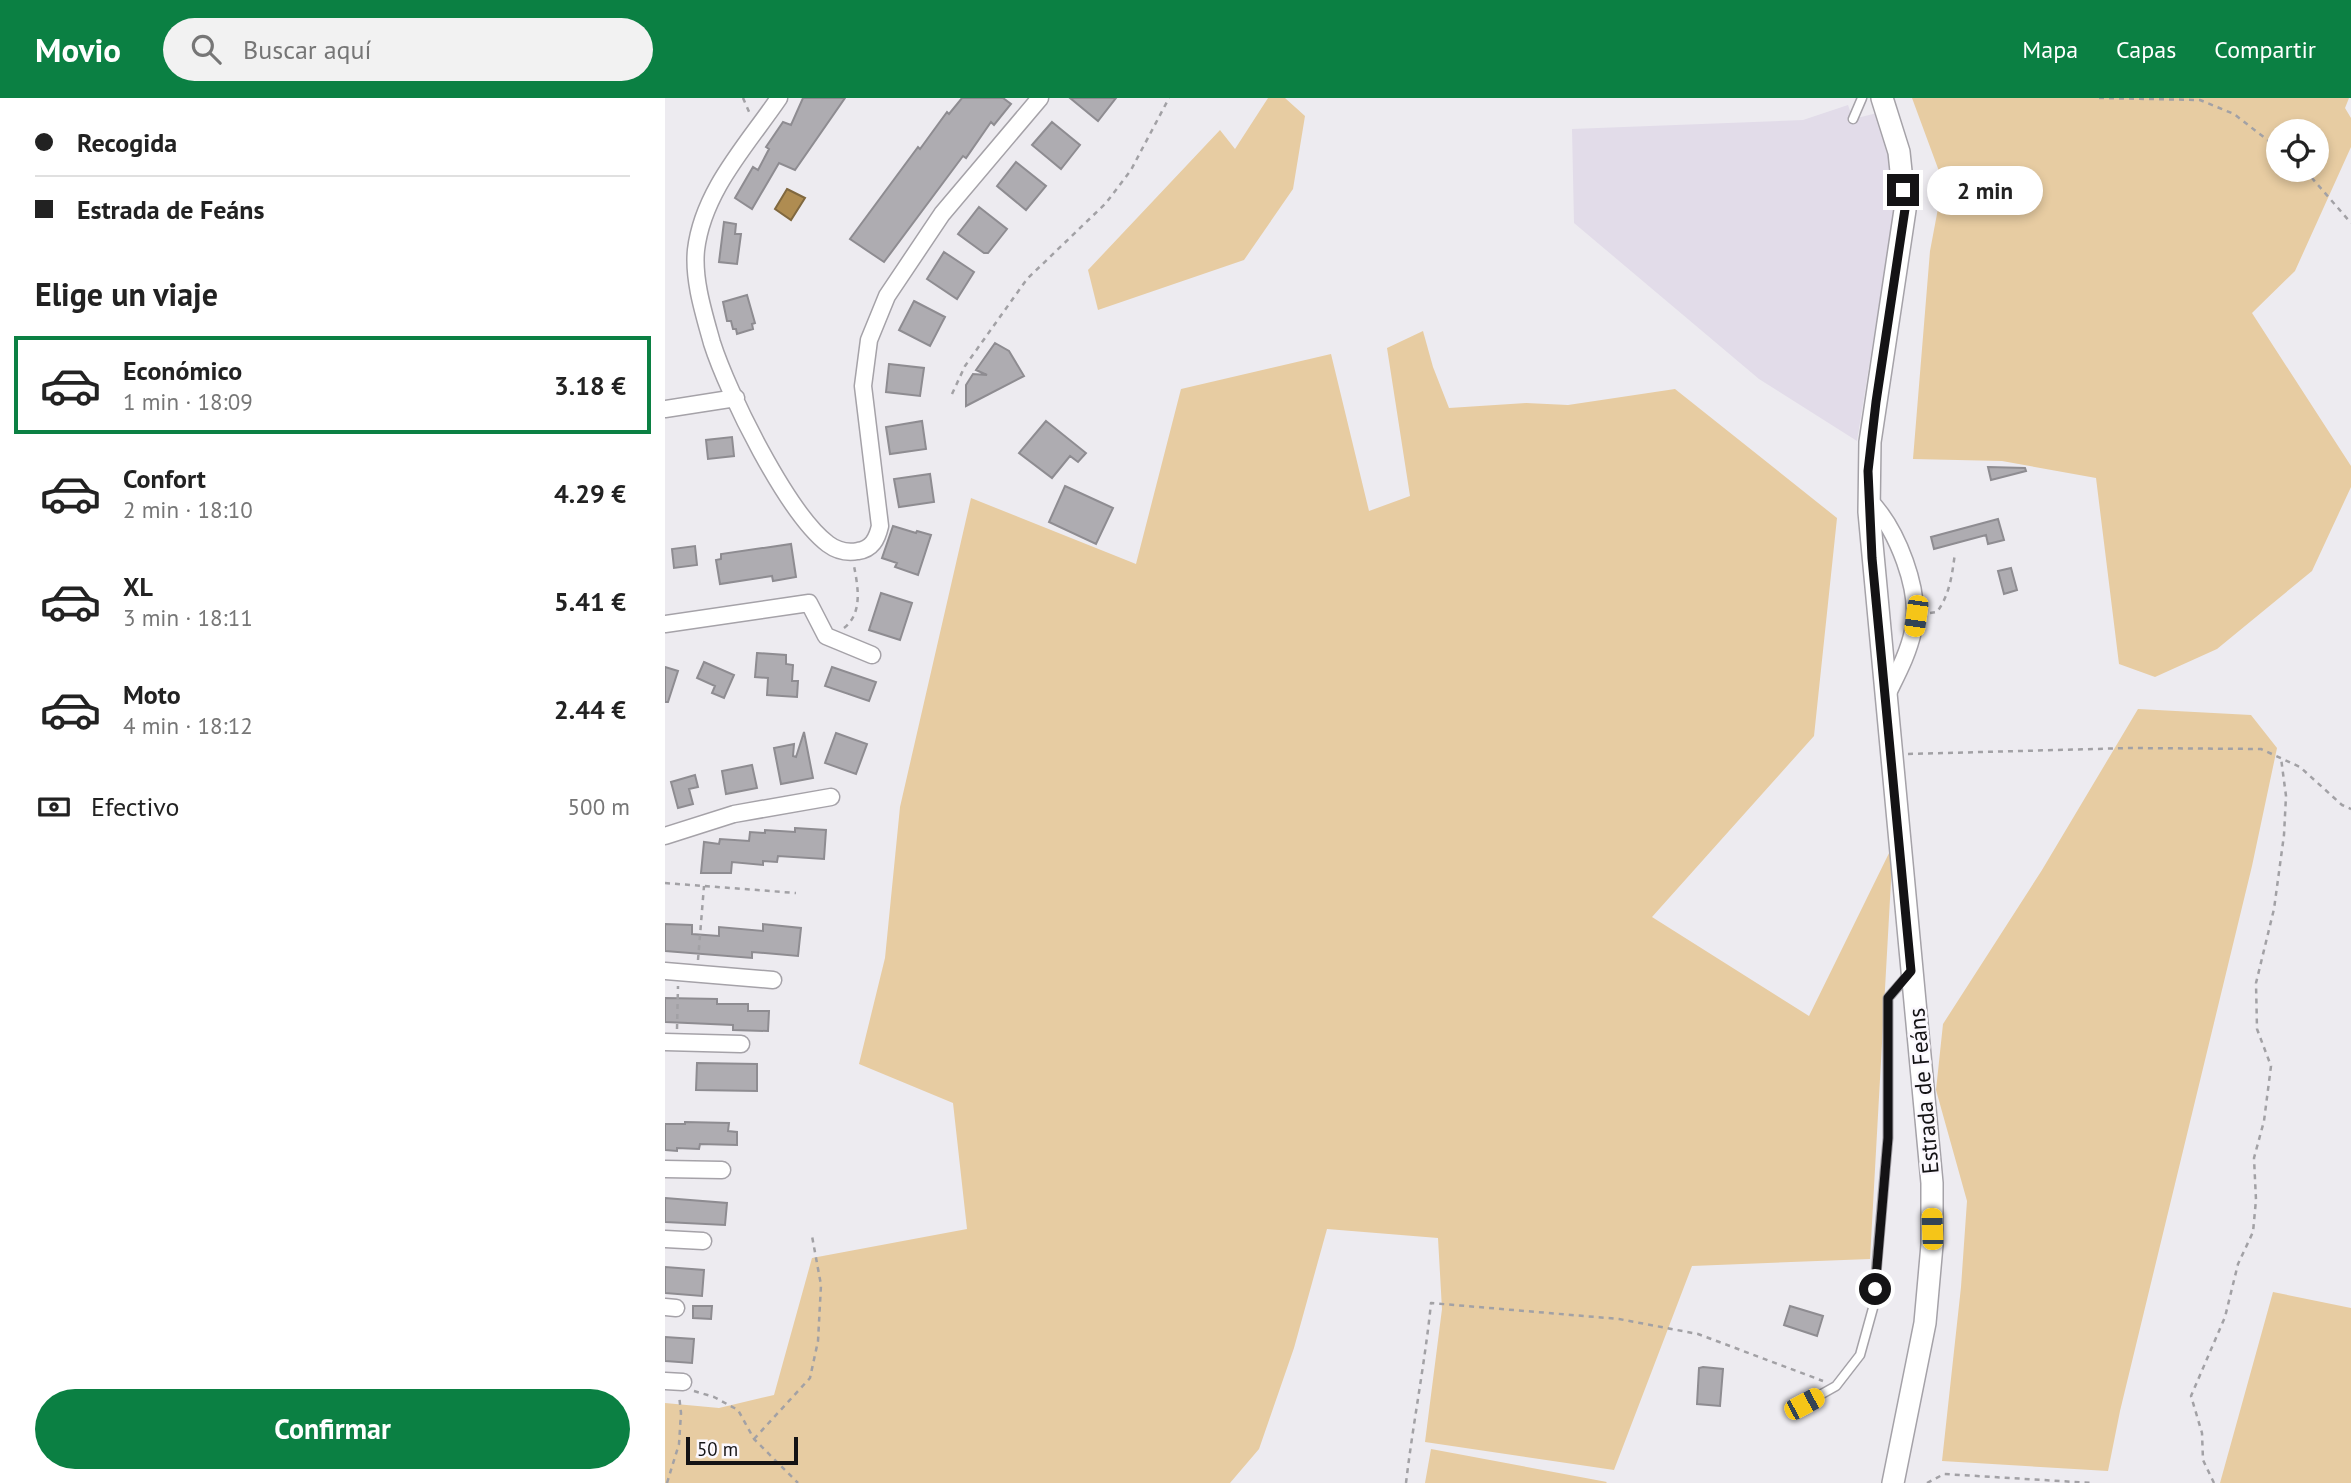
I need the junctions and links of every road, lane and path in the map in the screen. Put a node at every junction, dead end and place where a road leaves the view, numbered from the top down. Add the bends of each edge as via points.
1 (779, 98) edge
2 (1040, 98) edge
3 (1169, 98) edge
4 (1862, 98) edge
5 (1882, 98) edge
6 (2099, 98) edge
7 (1853, 120) dead end
8 (2266, 139) edge
9 (2315, 182) edge
10 (2351, 223) edge
11 (952, 394) dead end
12 (736, 398) junction
13 (665, 409) edge
14 (1869, 500) junction
15 (851, 552) junction
16 (1955, 553) dead end
17 (1916, 616) junction
18 (665, 624) edge
19 (831, 639) junction
20 (872, 654) dead end
21 (1886, 697) junction
22 (1890, 755) junction
23 (2281, 758) junction
24 (831, 797) dead end
25 (2351, 809) edge
26 (668, 836) edge
27 (665, 884) edge
28 (704, 886) junction
29 (796, 893) dead end
30 (698, 961) dead end
31 (665, 971) edge
32 (1911, 971) junction
33 (773, 980) dead end
34 (678, 987) dead end
35 (671, 1042) edge
36 (741, 1044) dead end
37 (665, 1169) edge
38 (722, 1170) dead end
39 (812, 1236) dead end
40 (665, 1239) edge
41 (703, 1241) dead end
42 (665, 1381) edge
43 (683, 1382) junction
44 (1836, 1387) junction
45 (1804, 1404) dead end
46 (754, 1439) junction
47 (667, 1483) edge
48 (799, 1483) edge
49 (1406, 1483) edge
50 (1893, 1483) edge
51 (1927, 1483) edge
52 (2092, 1483) edge
53 (2214, 1483) edge

1 - 12 street via 714,191 696,251 702,305 713,346
2 - 15 street via 942,214 887,296 873,329 863,386 880,526 871,546
3 - 11 path via 1131,170 1106,203 1027,279 965,366
4 - 7 lane
5 - 14 street, Estrada de Feáns via 1899,152 1905,209 1870,442
6 - 8 path via 2200,100 2234,114
9 - 10 path
12 - 13 street
12 - 15 street via 777,480 808,523 828,544
14 - 17 street via 1901,552
14 - 21 street, Estrada de Feáns
15 - 19 path via 857,606 850,624
16 - 17 path via 1945,601 1937,612
17 - 21 street via 1902,665
18 - 19 street via 809,603 825,636
19 - 20 street
21 - 22 street, Estrada de Feáns
22 - 23 path via 2158,748 2261,749
22 - 32 street, Estrada de Feáns
23 - 25 path via 2300,767
23 - 53 path via 2284,835 2274,909 2256,982 2257,1029 2271,1066 2255,1158 2253,1232 2192,1396 2202,1433 2203,1460
24 - 26 street via 734,814
27 - 28 path
28 - 29 path
28 - 30 path
31 - 33 street
32 - 44 lane via 1888,998 1888,1138 1873,1308 1860,1355
32 - 50 street, Estrada de Feáns via 1932,1183 1932,1245 1925,1323
34 - 35 path
35 - 36 street
37 - 38 street
39 - 46 path via 821,1284 818,1341 810,1378
40 - 41 street
42 - 43 street
43 - 46 path via 738,1410
43 - 47 path via 679,1444
44 - 45 lane
44 - 49 path via 1698,1334 1619,1319 1431,1303
46 - 48 path
51 - 52 path via 1944,1474

